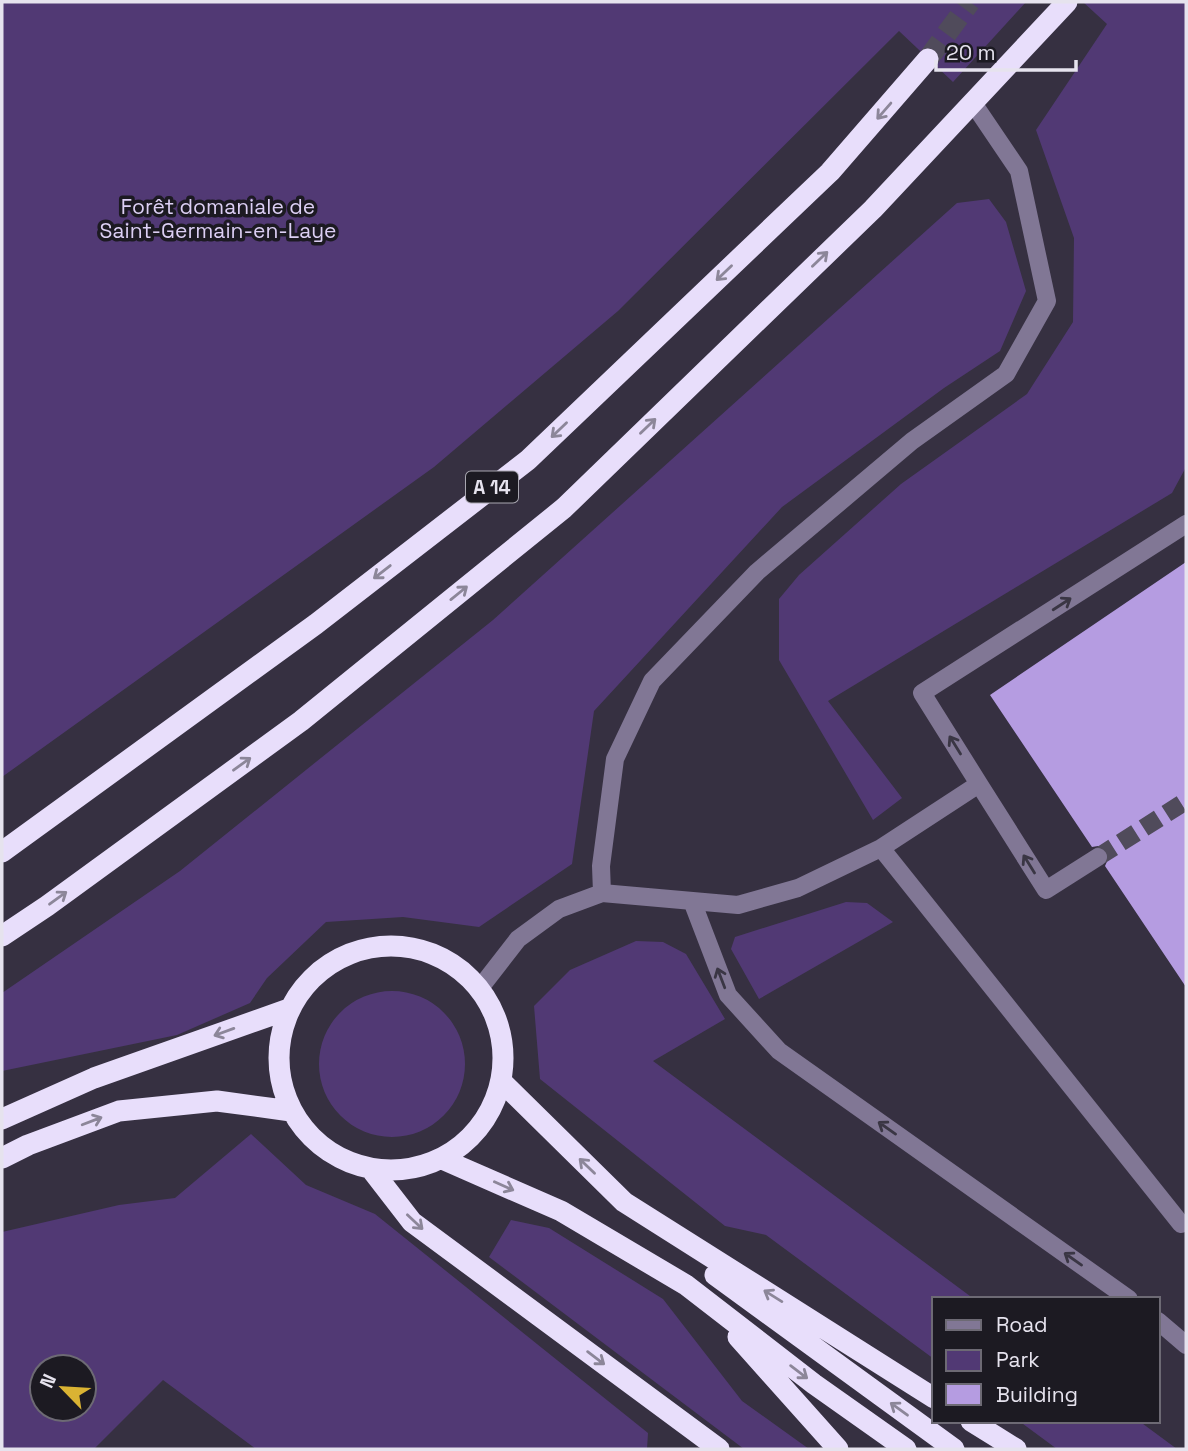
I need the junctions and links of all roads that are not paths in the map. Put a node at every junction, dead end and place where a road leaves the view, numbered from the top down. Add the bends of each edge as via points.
1 (1068, 2) edge
2 (928, 60) tunnel mouth
3 (973, 103) junction
4 (1186, 524) edge
5 (979, 784) junction
6 (881, 848) junction
7 (2, 852) edge
8 (1098, 857) tunnel mouth
9 (602, 892) junction
10 (692, 901) junction
11 (2, 936) edge
12 (480, 988) junction
13 (289, 1009) junction
14 (501, 1081) junction
15 (291, 1111) junction
16 (2, 1119) edge
17 (2, 1158) edge
18 (442, 1159) junction
19 (371, 1169) junction
20 (624, 1202) junction
21 (1181, 1224) dead end
22 (1126, 1297) edge
23 (709, 1303) junction
24 (1160, 1323) edge
25 (1186, 1345) edge
26 (932, 1397) edge
27 (974, 1423) edge
28 (719, 1449) edge
29 (838, 1449) edge
30 (906, 1449) edge
31 (954, 1449) edge
32 (1016, 1449) edge

1 - 3 highway
2 -> 7 highway, A 14 via 830,172 528,460 316,624
3 - 9 lane via 1019,171 1047,301 1006,374 912,441 757,572 652,681 615,759 601,866
11 -> 3 highway via 301,721 564,508 873,209
5 -> 4 lane via 922,693
5 - 6 lane
8 -> 5 lane via 1046,890
6 - 10 lane via 798,888 738,905
6 - 21 lane
9 - 10 lane
9 - 12 lane via 559,909 518,939
22 -> 10 lane via 779,1051 728,995
12 - 13 highway via 460,968 437,955 381,945 351,952 326,965
12 - 14 highway via 500,1031
13 - 15 highway via 280,1036 279,1074
13 -> 16 highway via 94,1078
14 - 18 highway via 492,1108 477,1130
20 -> 14 highway
17 -> 15 highway via 119,1111 217,1101
15 - 19 highway via 326,1151
18 - 19 highway via 408,1169
18 -> 23 highway via 561,1211
19 -> 28 highway via 412,1222
26 -> 20 highway
31 -> 20 highway via 714,1274
23 - 29 highway
23 -> 30 highway
24 - 25 lane
27 - 32 highway

